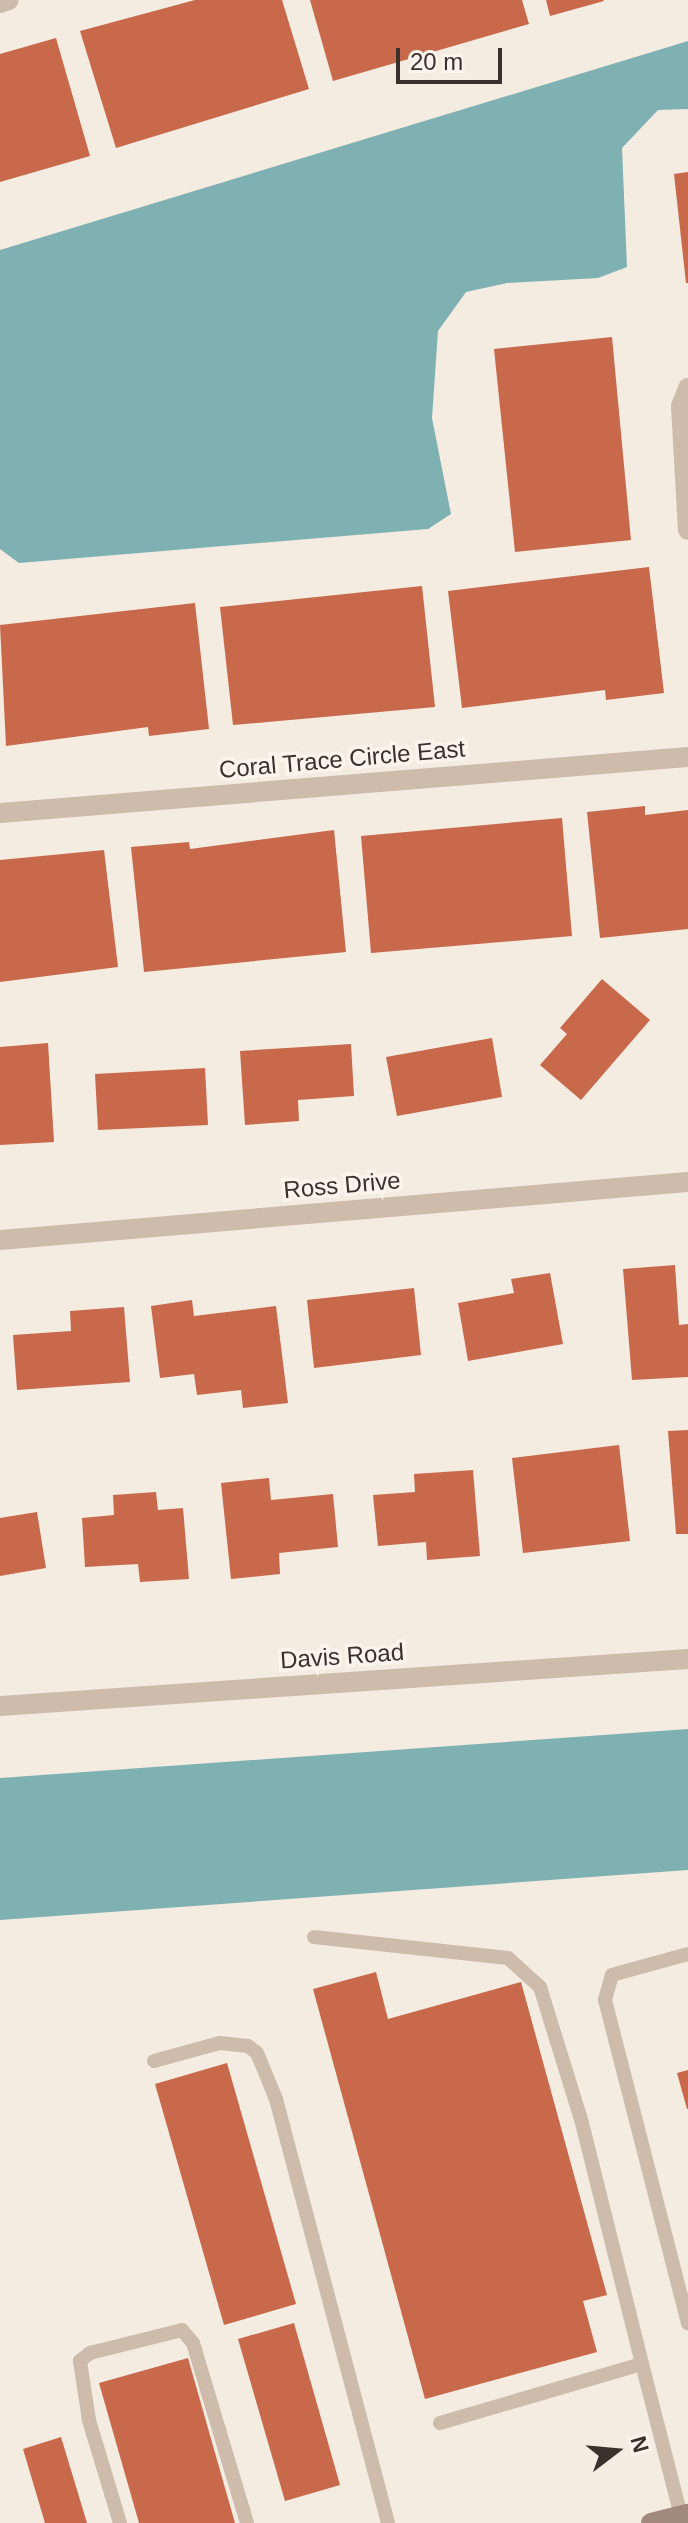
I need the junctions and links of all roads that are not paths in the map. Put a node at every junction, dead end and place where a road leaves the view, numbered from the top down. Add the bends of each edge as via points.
1 (9, 0) edge
2 (0, 3) edge
3 (688, 388) edge
4 (688, 530) edge
5 (688, 757) edge
6 (0, 813) edge
7 (688, 1182) edge
8 (0, 1240) edge
9 (688, 1659) edge
10 (0, 1706) edge
11 (314, 1937) dead end
12 (688, 1954) edge
13 (154, 2061) dead end
14 (688, 2324) edge
15 (642, 2364) junction
16 (440, 2423) dead end
17 (684, 2515) edge
18 (120, 2523) edge
19 (247, 2523) edge
20 (388, 2523) edge
21 (651, 2523) edge

1 - 2 street
3 - 4 street via 681,406
5 - 6 street, Coral Trace Circle East
7 - 8 street, Ross Drive
9 - 10 street, Davis Road
11 - 15 lane via 508,1958 540,1987 578,2110
12 - 14 lane via 612,1975 605,2000
13 - 20 lane via 220,2043 248,2046 257,2053 276,2099
15 - 16 lane
15 - 17 lane
17 - 21 main road
18 - 19 lane via 89,2420 80,2361 90,2353 182,2330 193,2343

